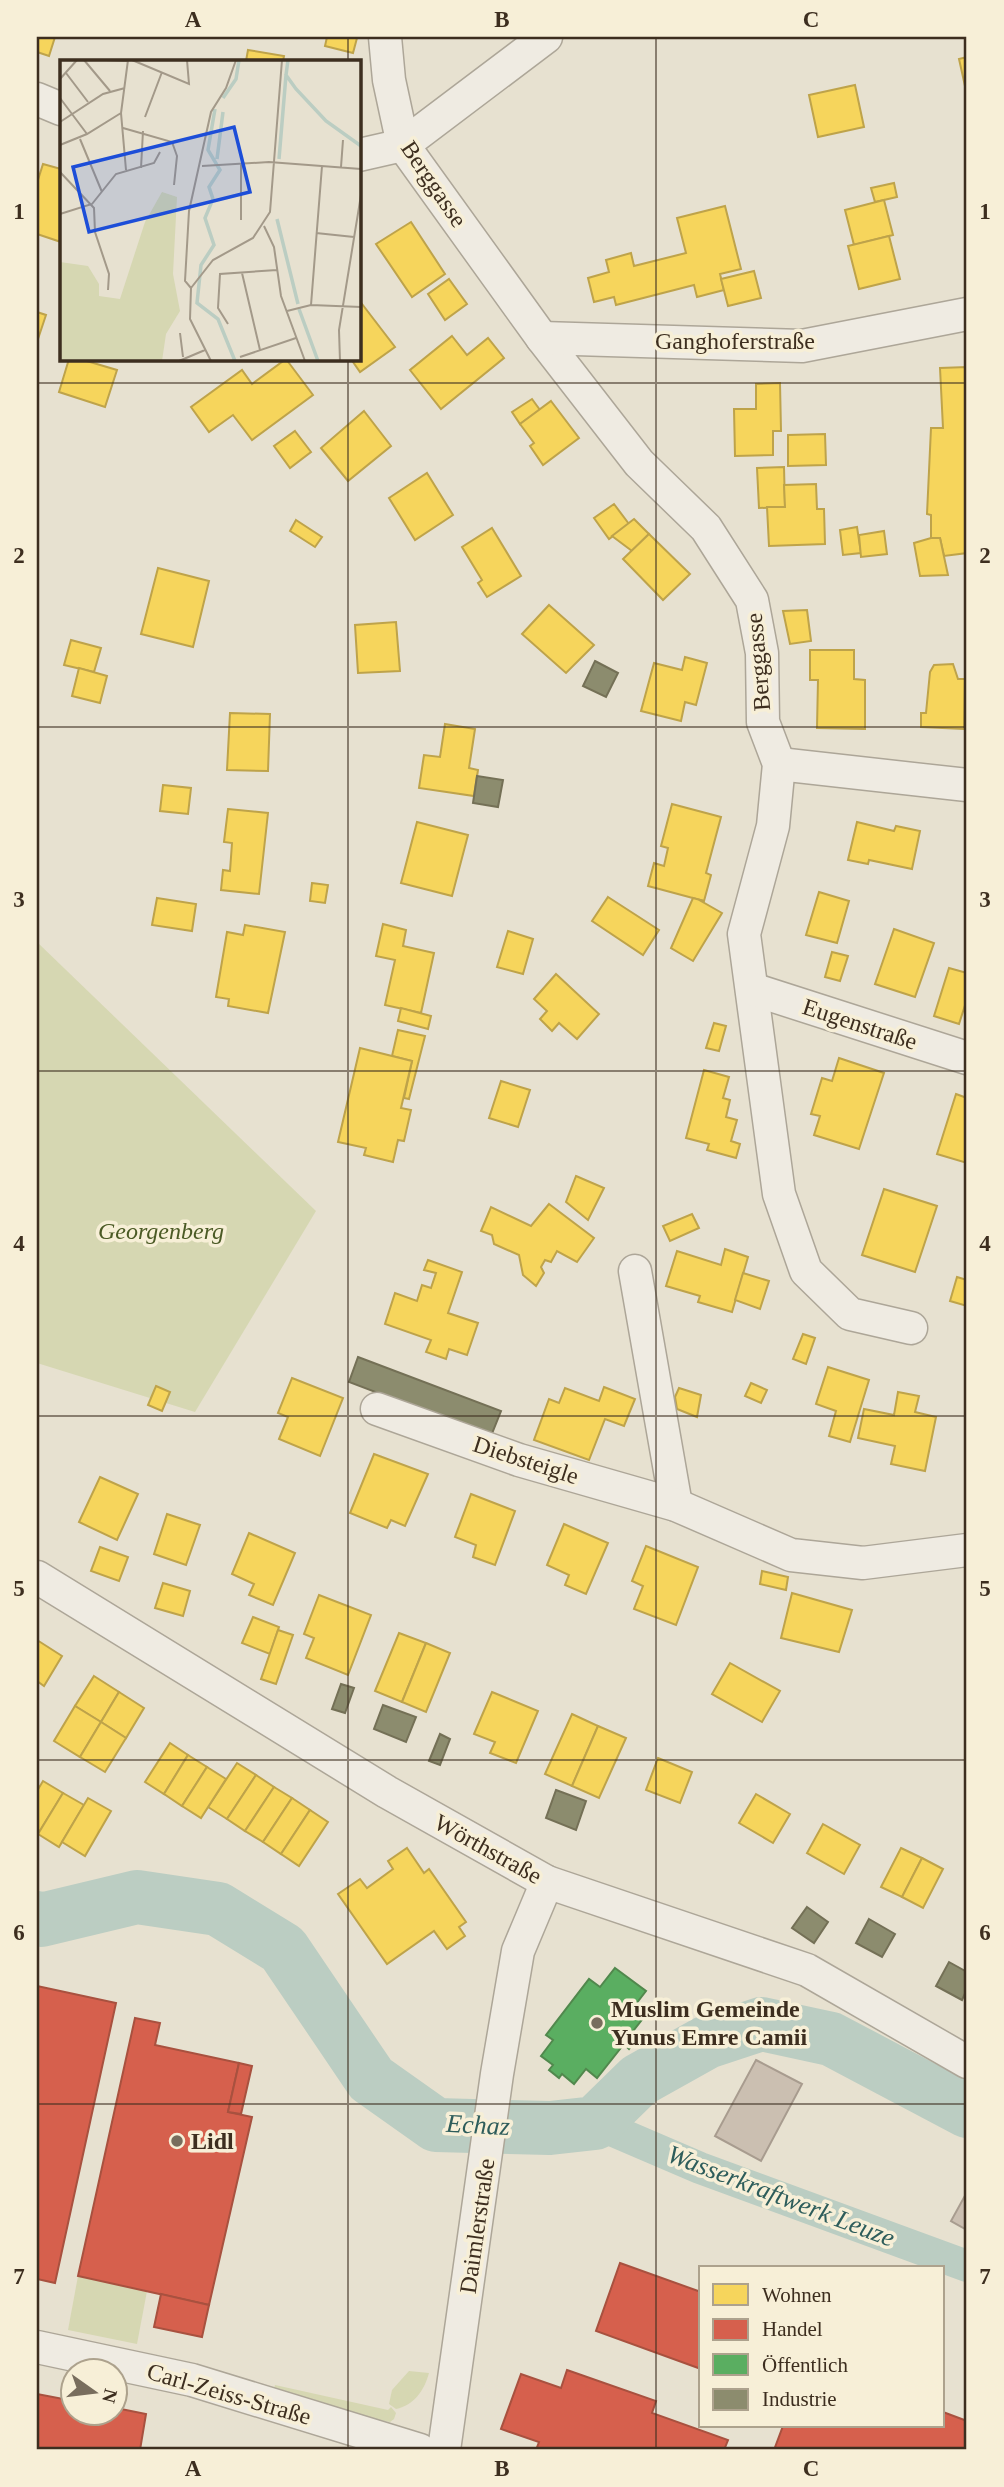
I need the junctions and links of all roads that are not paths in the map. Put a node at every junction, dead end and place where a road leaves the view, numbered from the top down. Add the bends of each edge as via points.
1 (385, 37) edge
2 (546, 37) edge
3 (37, 99) edge
4 (60, 109) edge
5 (403, 145) junction
6 (360, 155) edge
7 (967, 314) edge
8 (542, 338) junction
9 (779, 764) junction
10 (967, 785) edge
11 (752, 989) junction
12 (967, 1058) edge
13 (635, 1271) dead end
14 (911, 1328) dead end
15 (377, 1409) dead end
16 (676, 1505) junction
17 (967, 1550) edge
18 (37, 1577) edge
19 (547, 1882) junction
20 (967, 2062) edge
21 (37, 2347) edge
22 (420, 2450) edge
23 (444, 2450) edge

1 - 5 street, Berggasse
2 - 5 street
3 - 4 street
5 - 6 street
5 - 8 street, Berggasse
7 - 8 street, Ganghoferstraße via 802,346
8 - 9 street, Berggasse via 639,463 706,528 752,600 762,653 764,722
9 - 10 street
9 - 11 street, Berggasse via 773,826 744,934
11 - 12 street, Eugenstraße
11 - 14 street, Berggasse via 779,1194 806,1271 850,1314
13 - 16 street
15 - 16 street, Diebsteigle via 519,1460
16 - 17 street, Diebsteigle via 791,1555 863,1563
18 - 19 street, Wörthstraße via 387,1792
19 - 20 street, Wörthstraße via 807,1970
19 - 23 street, Daimlerstraße via 518,1951
21 - 22 street, Carl-Zeiss-Straße via 192,2380

